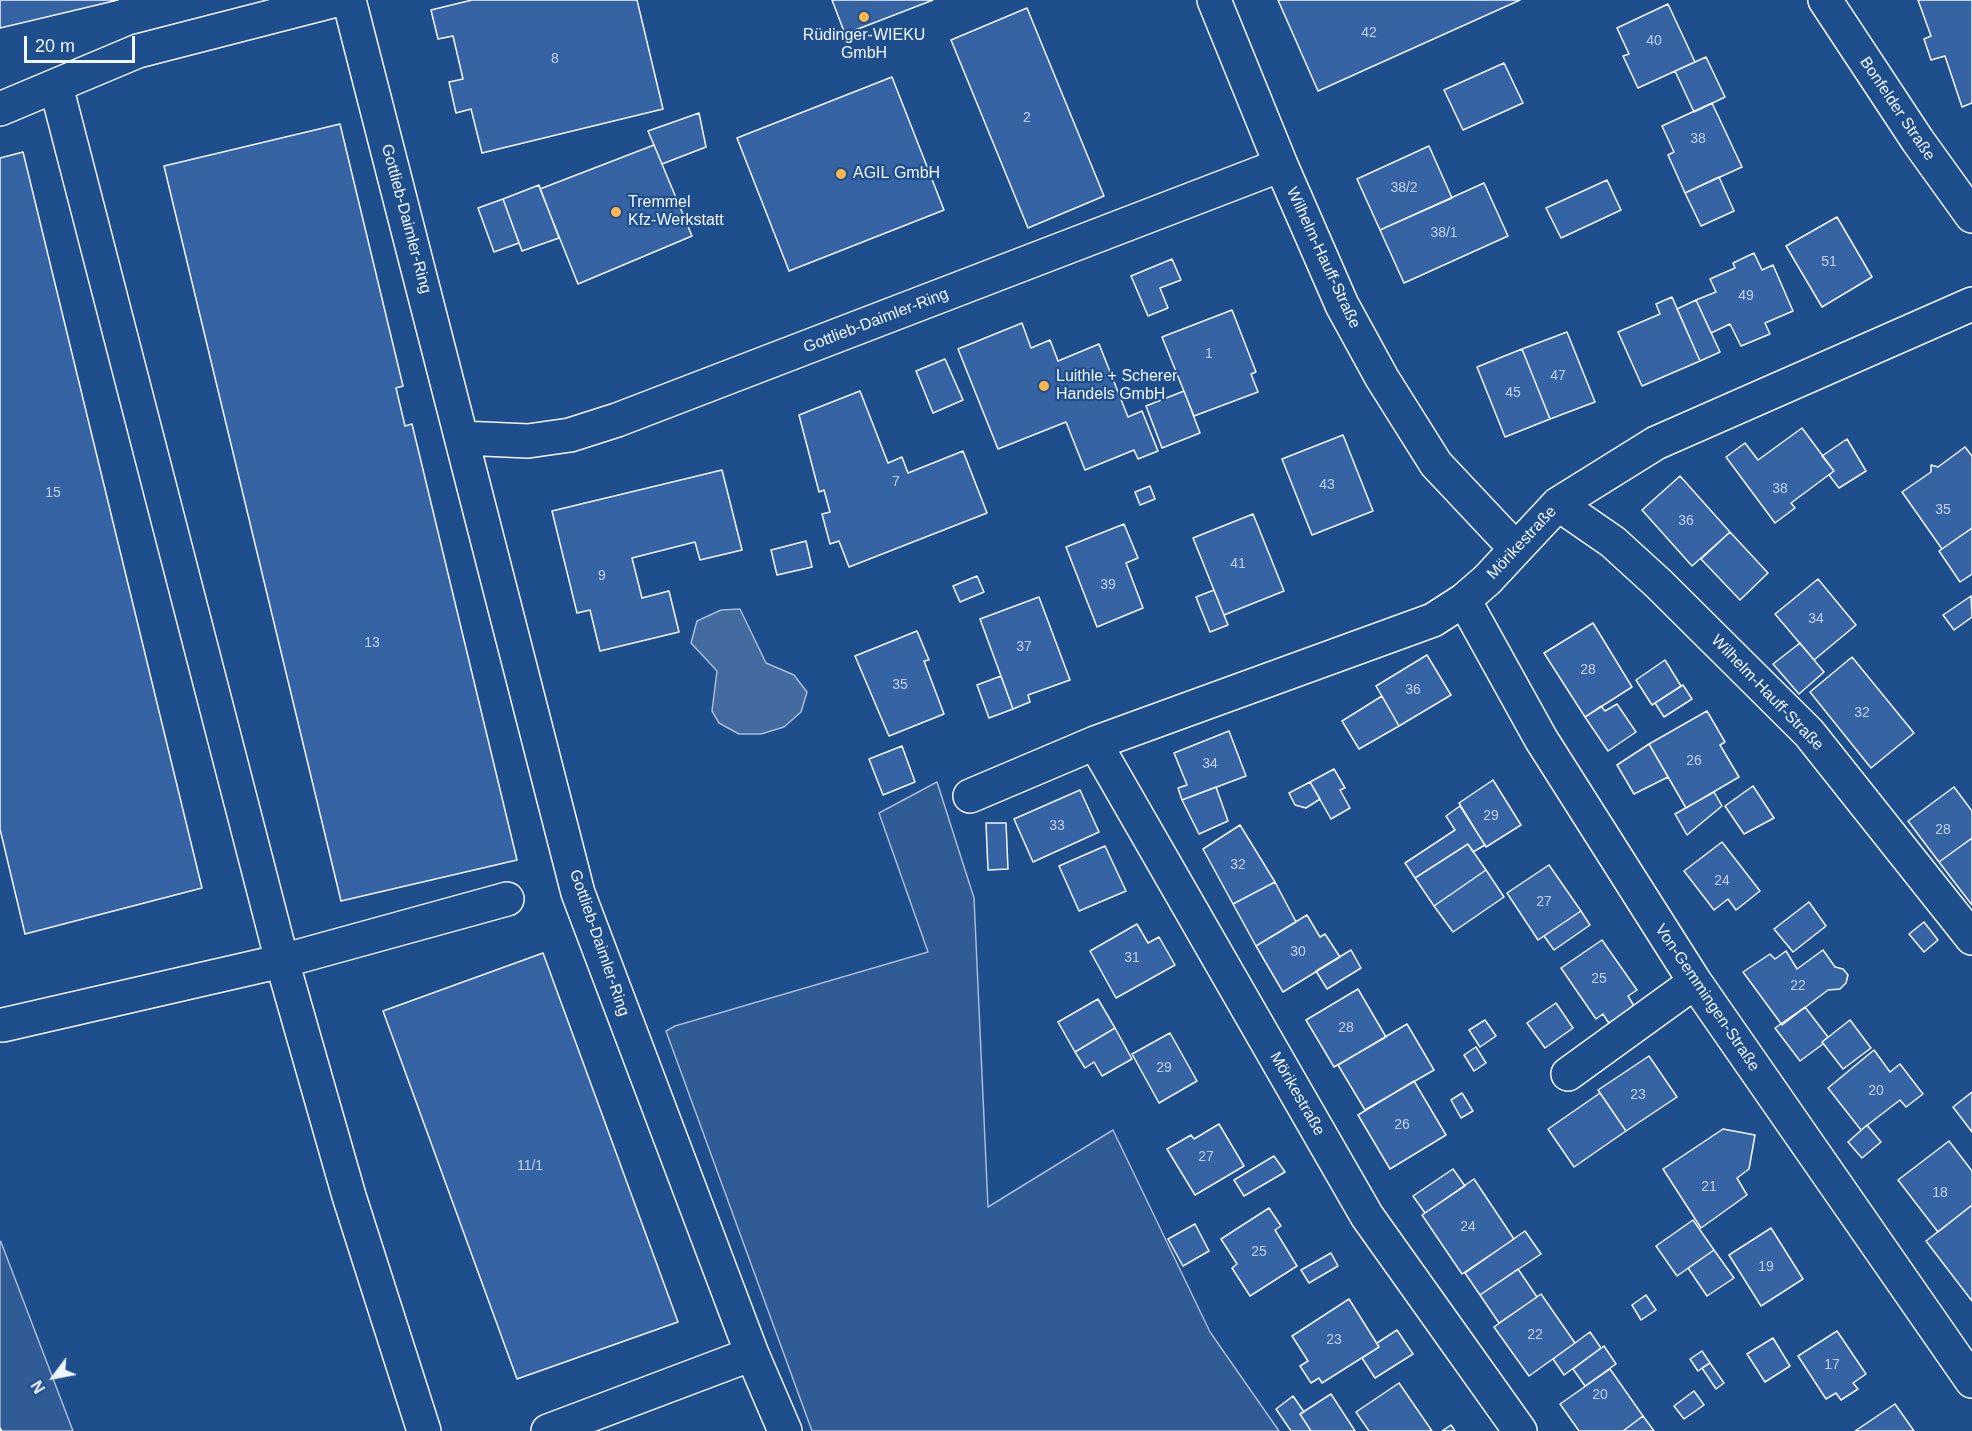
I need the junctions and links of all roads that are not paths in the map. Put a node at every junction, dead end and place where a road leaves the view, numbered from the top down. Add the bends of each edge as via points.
1 (336, 0) edge
2 (349, 0) edge
3 (1214, 0) edge
4 (1825, 0) edge
5 (56, 86) junction
6 (0, 109) edge
7 (1281, 165) junction
8 (1972, 216) edge
9 (1972, 304) edge
10 (462, 438) junction
11 (1557, 504) junction
12 (1516, 549) junction
13 (1464, 600) junction
14 (1095, 743) junction
15 (970, 796) dead end
16 (507, 899) dead end
17 (1972, 938) edge
18 (282, 961) junction
19 (1695, 982) junction
20 (3, 1025) dead end
21 (1568, 1074) dead end
22 (752, 1354) junction
23 (1972, 1381) edge
24 (423, 1431) edge
25 (548, 1431) edge
26 (784, 1431) edge
27 (1520, 1431) edge

1 - 5 street via 138,51
2 - 10 street, Gottlieb-Daimler-Ring
3 - 7 street, Wilhelm-Hauff-Straße
4 - 8 street, Bonfelder Straße
5 - 6 street
5 - 18 street
7 - 10 street, Gottlieb-Daimler-Ring via 617,420 570,435 528,441
7 - 12 street, Wilhelm-Hauff-Straße via 1342,305 1408,420 1436,464
9 - 11 street, Mörikestraße via 1656,443
10 - 22 street, Gottlieb-Daimler-Ring via 579,893
11 - 12 street, Mörikestraße
11 - 17 street, Wilhelm-Hauff-Straße via 1613,542 1809,733
12 - 13 street, Mörikestraße
13 - 14 street, Mörikestraße via 1433,620
13 - 19 street, Von-Gemmingen-Straße via 1541,739
14 - 15 street, Mörikestraße
14 - 27 street, Mörikestraße via 1367,1216
16 - 18 street
18 - 20 street
18 - 24 street via 349,1196
19 - 21 street
19 - 23 street, Von-Gemmingen-Straße
22 - 25 street
22 - 26 street, Gottlieb-Daimler-Ring

